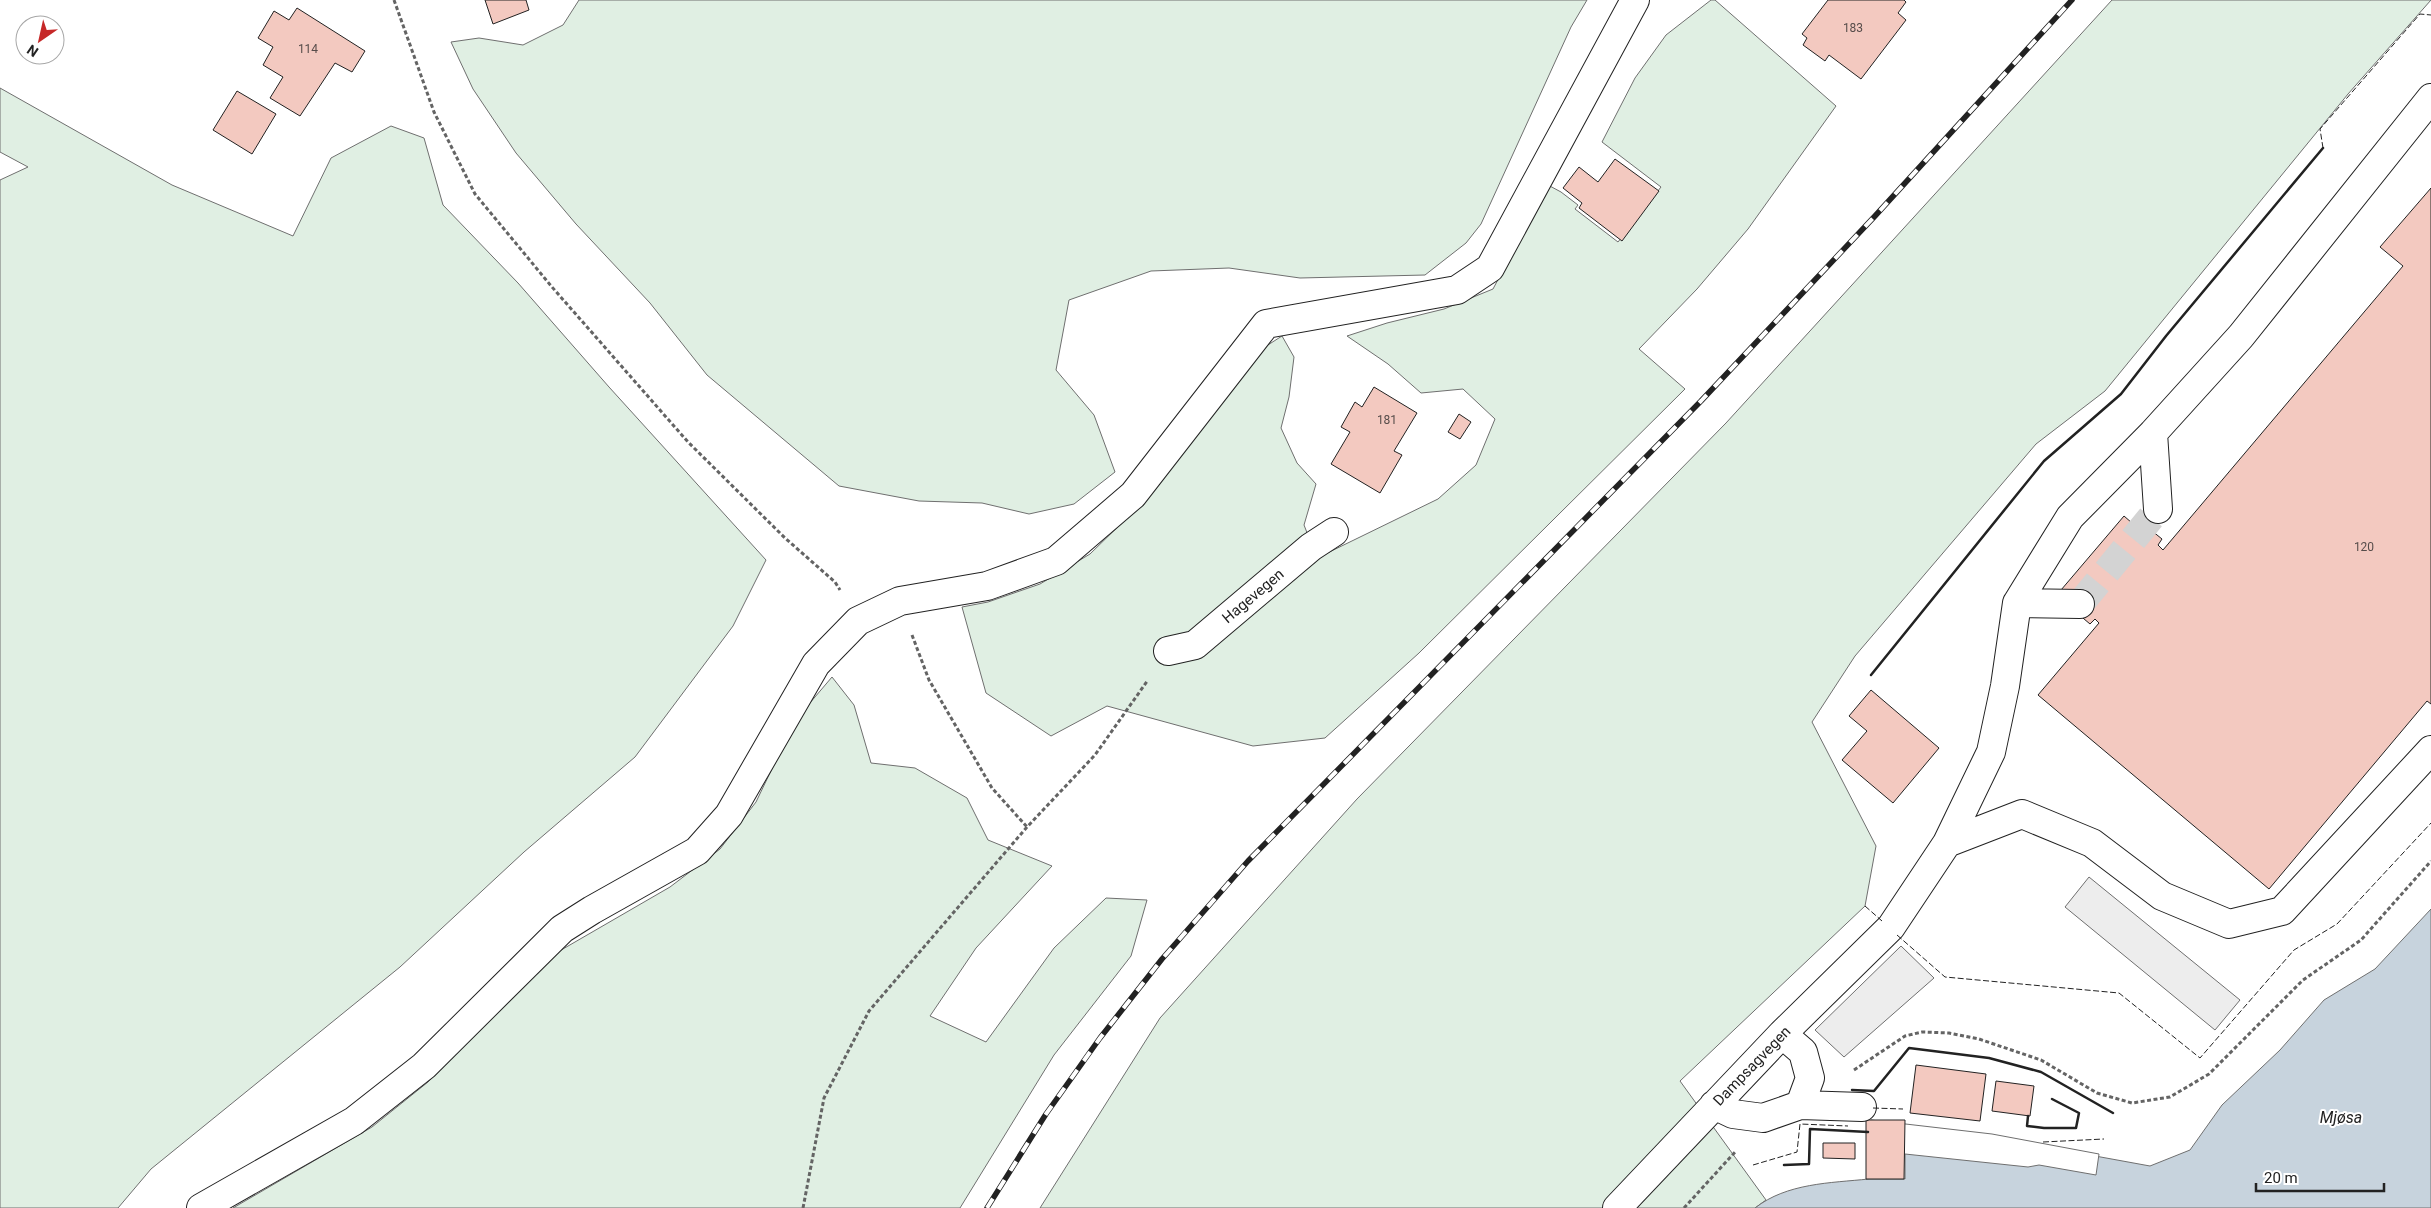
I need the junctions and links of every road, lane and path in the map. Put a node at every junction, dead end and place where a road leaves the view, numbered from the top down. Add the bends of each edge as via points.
1 (394, 0) edge
2 (1636, 0) edge
3 (2431, 98) edge
4 (2153, 433) junction
5 (2158, 509) tunnel mouth
6 (1334, 532) dead end
7 (900, 601) junction
8 (2017, 603) junction
9 (2080, 604) dead end
10 (858, 621) junction
11 (1168, 651) joint
12 (2431, 750) edge
13 (1027, 827) junction
14 (1947, 843) junction
15 (2431, 861) edge
16 (1782, 1034) junction
17 (1848, 1074) dead end
18 (1714, 1105) junction
19 (1800, 1105) junction
20 (1862, 1107) dead end
21 (1738, 1149) dead end
22 (201, 1208) edge
23 (803, 1208) edge
24 (1617, 1208) edge
25 (1684, 1208) edge

1 - 10 path via 434,112 475,194 688,442 785,538 835,582
2 - 7 street via 1490,268 1457,290 1266,324 1133,495 1056,561 987,586
3 - 4 street via 2241,336
4 - 5 street
4 - 8 street via 2070,517
6 - 11 street, Hagevegen via 1311,547 1195,645
7 - 10 street
7 - 13 path via 929,680 992,788
8 - 9 street
8 - 14 street, Dampsagvegen via 2005,686 1990,752
10 - 22 street via 816,664 729,815 697,851 562,929 424,1066 354,1121
11 - 13 path via 1095,755
12 - 14 street via 2282,911 2229,924 2162,896 2092,843 2022,814
13 - 23 path via 869,1011 824,1098
14 - 16 street, Dampsagvegen via 1891,927
15 - 17 path via 2362,940 2303,980 2209,1074 2170,1097 2132,1103 2097,1093 2042,1060 1979,1039 1948,1033 1922,1032 1905,1036
16 - 18 street, Dampsagvegen
16 - 19 street via 1803,1052 1810,1078
18 - 19 street via 1733,1114 1763,1118
18 - 24 street, Dampsagvegen
19 - 20 street
21 - 25 path

